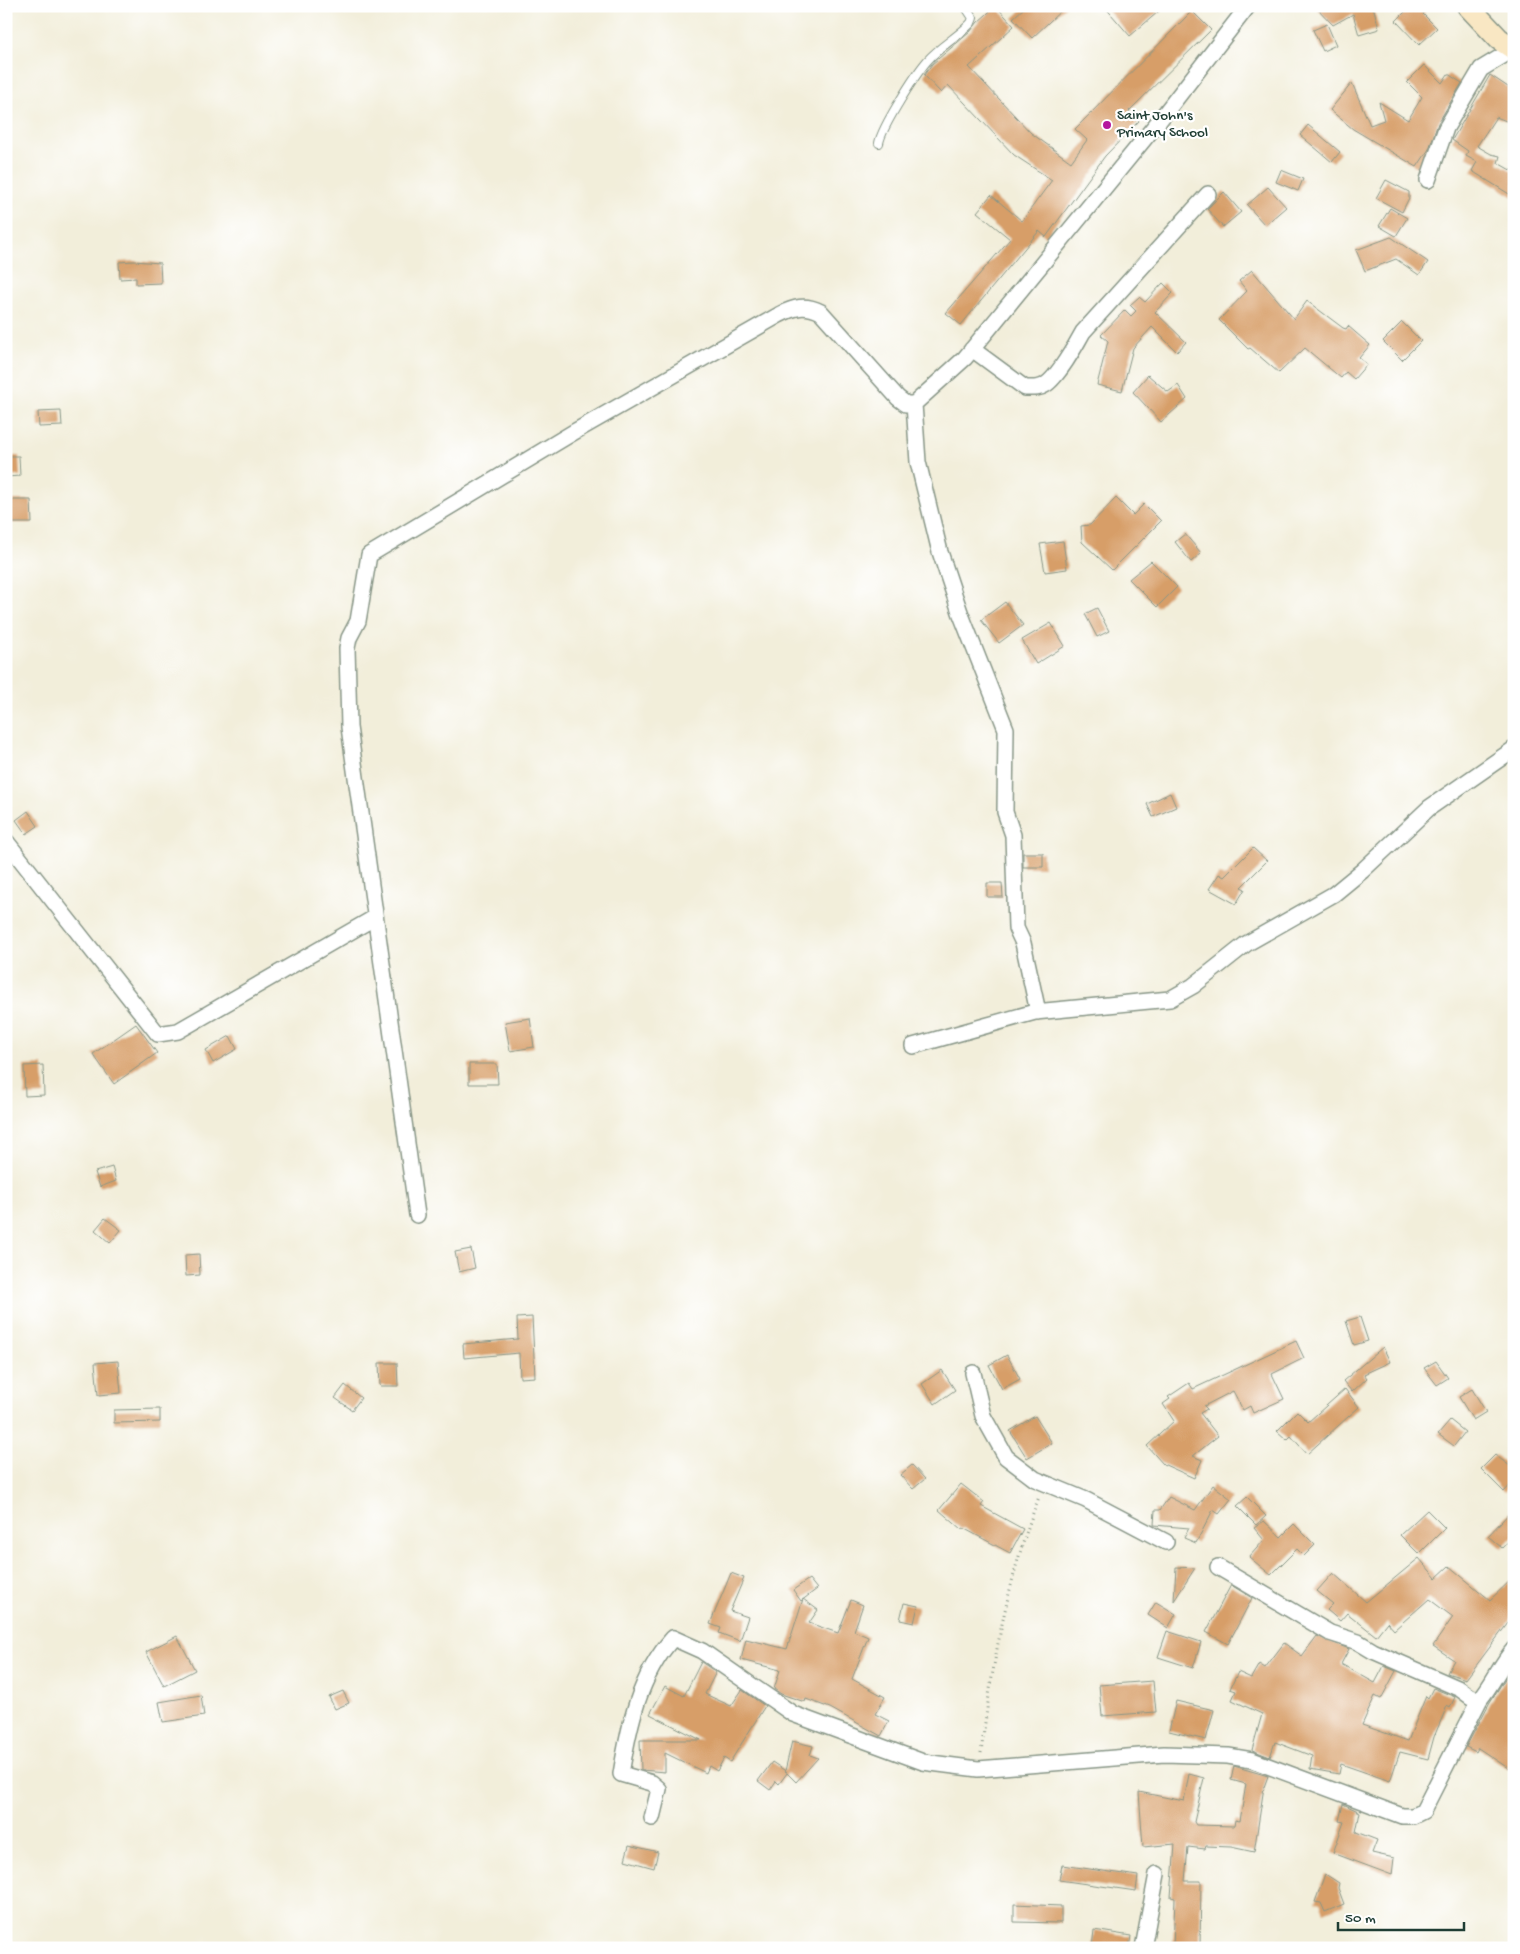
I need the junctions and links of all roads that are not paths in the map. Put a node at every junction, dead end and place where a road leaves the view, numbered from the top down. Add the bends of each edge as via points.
1 (965, 6) edge
2 (1248, 6) edge
3 (1468, 6) edge
4 (1514, 49) edge
5 (879, 144) dead end
6 (1428, 180) dead end
7 (1208, 194) dead end
8 (972, 349) junction
9 (914, 404) junction
10 (1514, 749) edge
11 (6, 842) edge
12 (374, 918) junction
13 (1038, 1012) junction
14 (913, 1046) dead end
15 (417, 1215) dead end
16 (973, 1373) dead end
17 (1166, 1542) dead end
18 (1218, 1567) dead end
19 (1514, 1649) edge
20 (1480, 1699) junction
21 (652, 1818) dead end
22 (1157, 1874) dead end
23 (1143, 1948) edge

1 - 5 lane via 973,18 971,23 928,60 880,135
2 - 8 street
3 - 4 street via 1499,39
4 - 6 street via 1481,69 1446,128
7 - 8 street via 1083,332 1072,353 1046,384 1035,389 1025,388
8 - 9 street
9 - 12 street via 906,404 898,398 821,312 811,306 800,306 582,428 369,555 358,621 347,648 349,727
9 - 13 street via 918,462 940,552 1006,729 1005,812 1014,835 1016,928 1023,942
10 - 13 street via 1429,808 1334,894 1246,944 1193,986 1170,999
11 - 12 street via 158,1034 178,1031
12 - 15 street
13 - 14 street
16 - 17 street via 983,1416 1006,1457 1035,1479 1086,1500
18 - 20 street via 1330,1633 1358,1642
19 - 20 street
20 - 21 street via 1423,1811 1413,1816 1402,1816 1252,1760 1228,1756 1164,1754 978,1769 923,1762 793,1714 702,1651 673,1638 658,1655 641,1692 627,1731 621,1774 652,1783 658,1789
22 - 23 street

